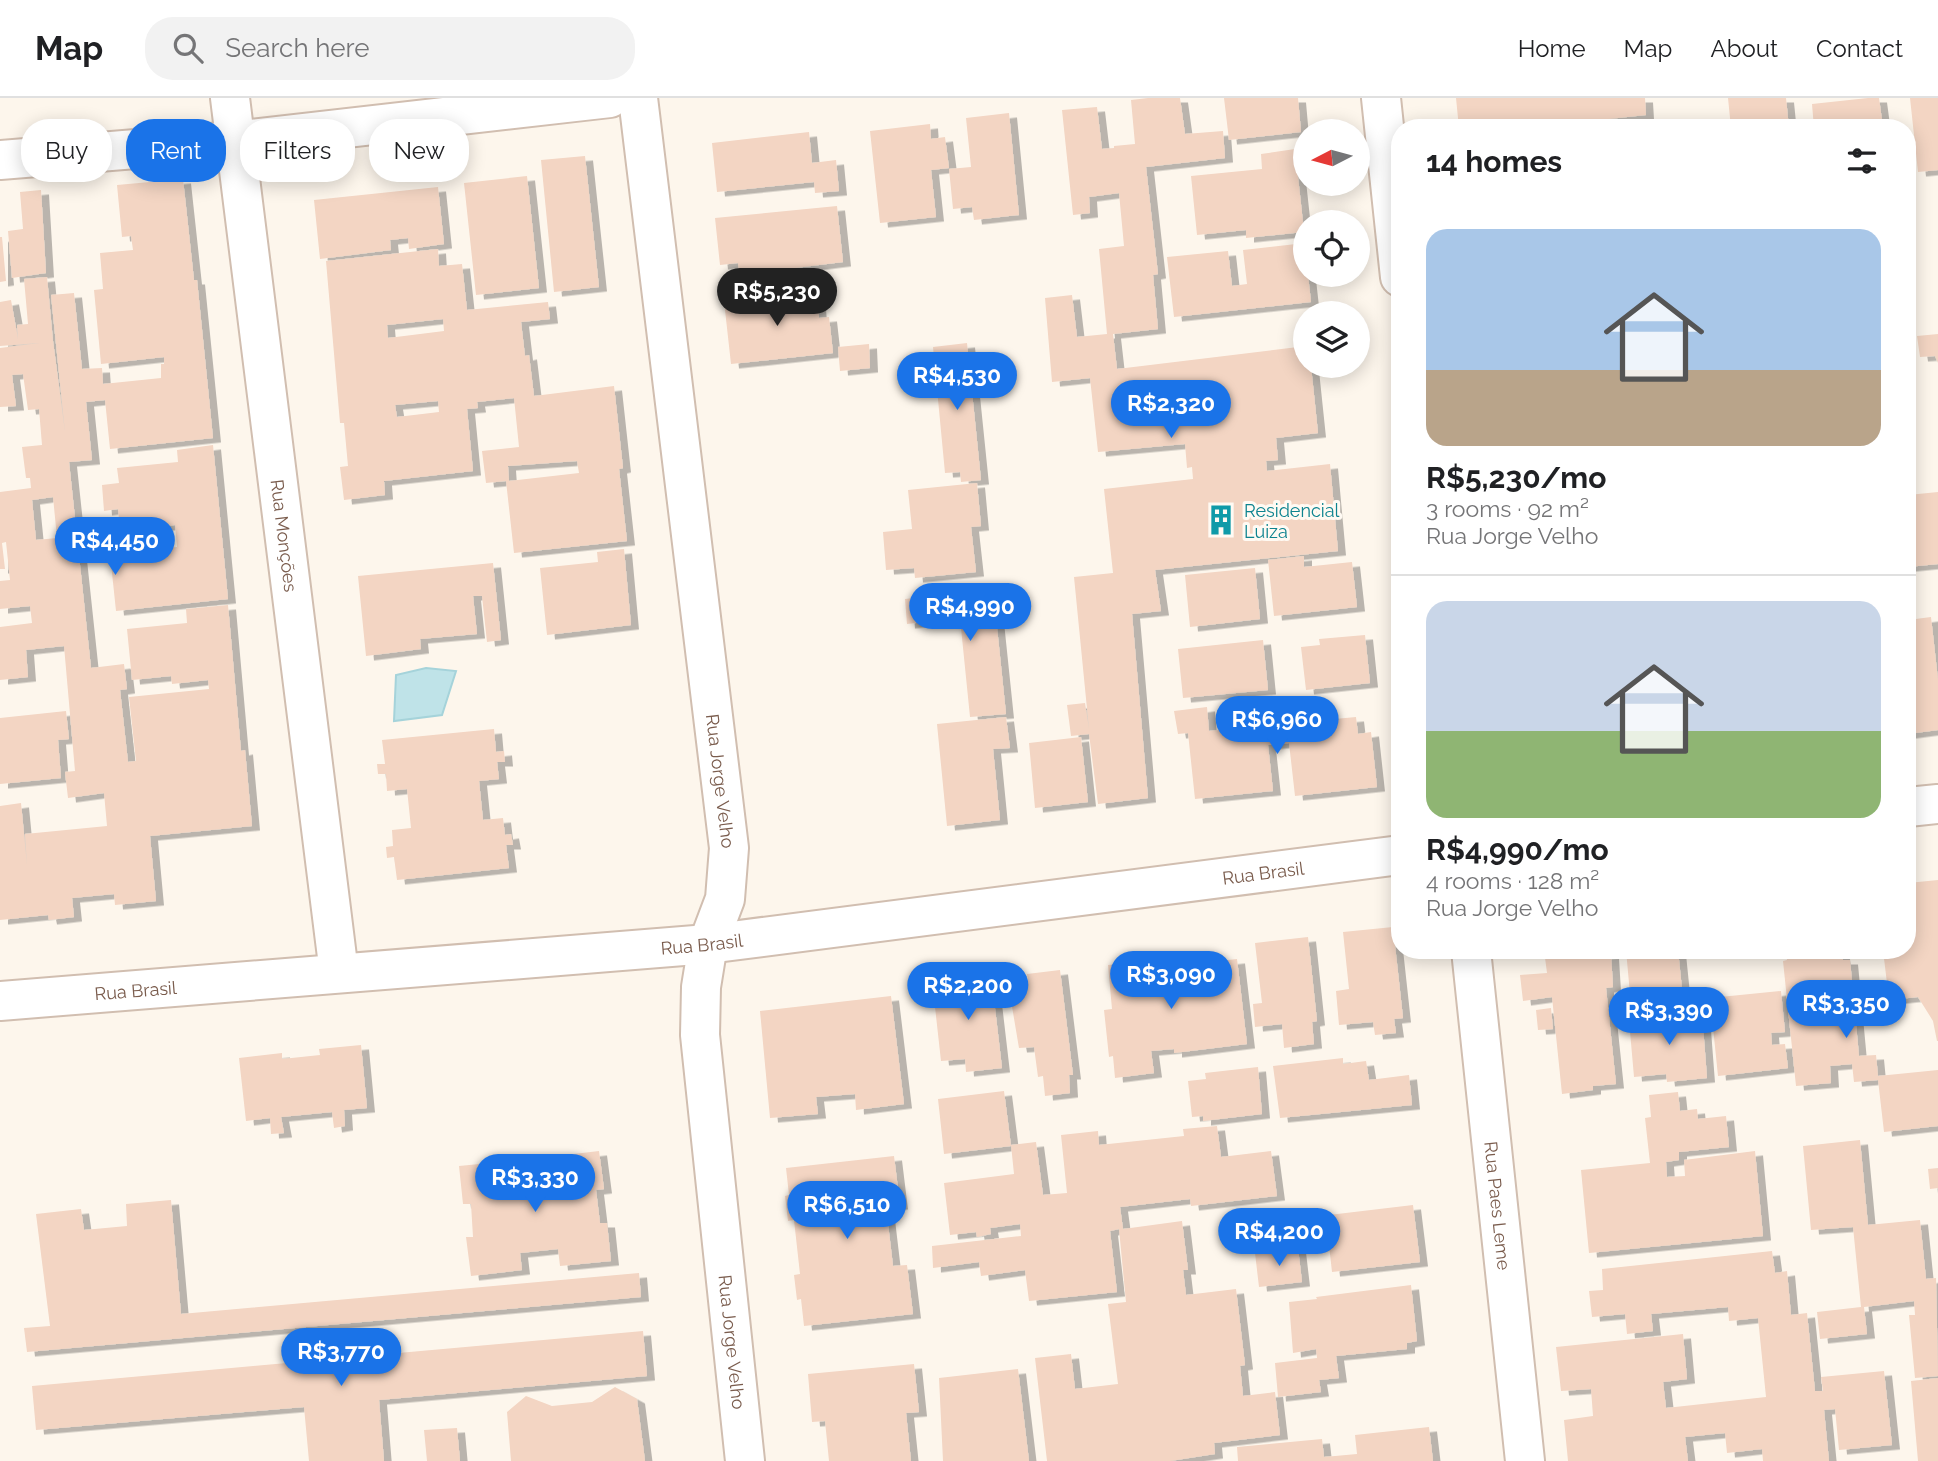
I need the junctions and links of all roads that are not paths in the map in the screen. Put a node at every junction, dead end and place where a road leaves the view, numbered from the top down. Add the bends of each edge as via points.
1 (230, 98) edge
2 (610, 98) edge
3 (638, 98) edge
4 (1381, 98) edge
5 (234, 141) junction
6 (0, 160) edge
7 (1391, 192) edge
8 (1938, 804) edge
9 (1916, 806) edge
10 (1391, 856) edge
11 (708, 944) junction
12 (1472, 959) edge
13 (338, 973) junction
14 (0, 1001) edge
15 (745, 1461) edge
16 (1525, 1461) edge

1 - 5 street, Rua Monções
2 - 5 street
3 - 11 street, Rua Jorge Velho via 729,848 725,899
4 - 7 street
5 - 6 street
5 - 13 street, Rua Monções
8 - 9 street
10 - 11 street, Rua Brasil
11 - 13 street, Rua Brasil
11 - 15 street, Rua Jorge Velho via 700,1035
12 - 16 street, Rua Paes Leme
13 - 14 street, Rua Brasil

